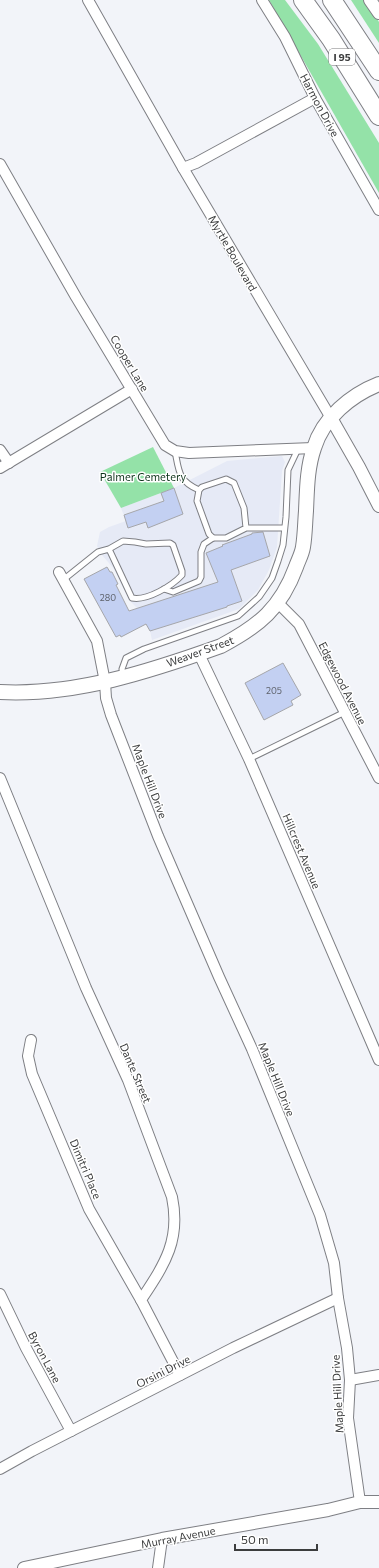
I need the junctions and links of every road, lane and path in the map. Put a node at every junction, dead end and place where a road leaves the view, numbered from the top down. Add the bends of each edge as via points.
1 (88, 0) edge
2 (262, 0) edge
3 (303, 0) edge
4 (332, 0) edge
5 (370, 0) edge
6 (379, 13) edge
7 (379, 70) edge
8 (315, 98) junction
9 (379, 116) edge
10 (0, 164) edge
11 (183, 168) junction
12 (379, 210) edge
13 (379, 384) edge
14 (132, 389) junction
15 (331, 418) junction
16 (298, 448) junction
17 (314, 448) junction
18 (0, 450) edge
19 (175, 451) junction
20 (4, 466) edge
21 (198, 490) junction
22 (379, 506) edge
23 (246, 528) junction
24 (284, 528) junction
25 (213, 538) junction
26 (109, 549) junction
27 (61, 576) joint
28 (164, 589) junction
29 (278, 603) junction
30 (199, 654) junction
31 (123, 676) junction
32 (106, 682) junction
33 (0, 692) edge
34 (345, 712) junction
35 (249, 759) junction
36 (0, 778) edge
37 (379, 778) edge
38 (31, 1040) dead end
39 (379, 1060) edge
40 (0, 1294) edge
41 (338, 1298) junction
42 (142, 1300) junction
43 (180, 1375) junction
44 (379, 1375) edge
45 (350, 1380) junction
46 (71, 1431) junction
47 (0, 1469) edge
48 (360, 1502) junction
49 (379, 1502) edge
50 (162, 1539) junction
51 (24, 1568) edge
52 (158, 1568) edge

1 - 11 street, Myrtle Boulevard
2 - 8 street, Harmon Drive via 285,37
3 - 9 highway, I 95 via 331,39
4 - 7 highway, I 95
5 - 6 street
8 - 11 street
8 - 12 street, Harmon Drive
10 - 14 street, Cooper Lane
11 - 15 street, Myrtle Boulevard
13 - 15 main road, Weaver Street via 343,404
14 - 19 street, Cooper Lane via 165,445
14 - 20 street
15 - 17 main road, Weaver Street
15 - 22 street, Myrtle Boulevard
16 - 17 street
16 - 19 street
16 - 24 lane via 288,470
17 - 29 main road, Weaver Street via 308,478 303,548 290,584
18 - 20 street
19 - 21 lane via 180,474 187,485
21 - 23 lane via 226,479 234,483 244,508
21 - 25 lane via 197,501 209,534
23 - 24 lane
23 - 25 lane via 226,538
24 - 31 lane via 280,556 272,578 250,606 238,616 144,649 126,658 122,669
25 - 28 lane via 204,544 201,552 199,581 173,592
26 - 27 lane via 98,552
26 - 28 lane via 132,598 138,599
26 - 28 lane via 123,542 173,545 182,575
27 - 32 street, Maple Hill Drive via 97,641
29 - 30 main road, Weaver Street via 238,637
29 - 34 street, Edgewood Avenue via 299,624
30 - 31 main road, Weaver Street
30 - 35 street, Hillcrest Avenue
31 - 32 main road, Weaver Street
32 - 33 main road, Weaver Street via 29,692
32 - 41 street, Maple Hill Drive via 106,698 111,715 158,836 252,1049 320,1215 334,1262
34 - 35 lane
34 - 37 street, Edgewood Avenue
35 - 39 street, Hillcrest Avenue
36 - 42 street, Dante Street via 86,988 128,1080 172,1196 175,1227 170,1248 160,1271
38 - 42 street, Dimitri Place via 28,1056 32,1074 89,1209
40 - 46 street, Byron Lane
41 - 43 street, Orsini Drive
41 - 45 street, Maple Hill Drive
42 - 43 street
43 - 46 street, Orsini Drive
44 - 45 street
45 - 48 street, Maple Hill Drive via 348,1418
46 - 47 street, Orsini Drive
48 - 49 street, Murray Avenue
48 - 50 street, Murray Avenue
50 - 51 street, Murray Avenue
50 - 52 street

